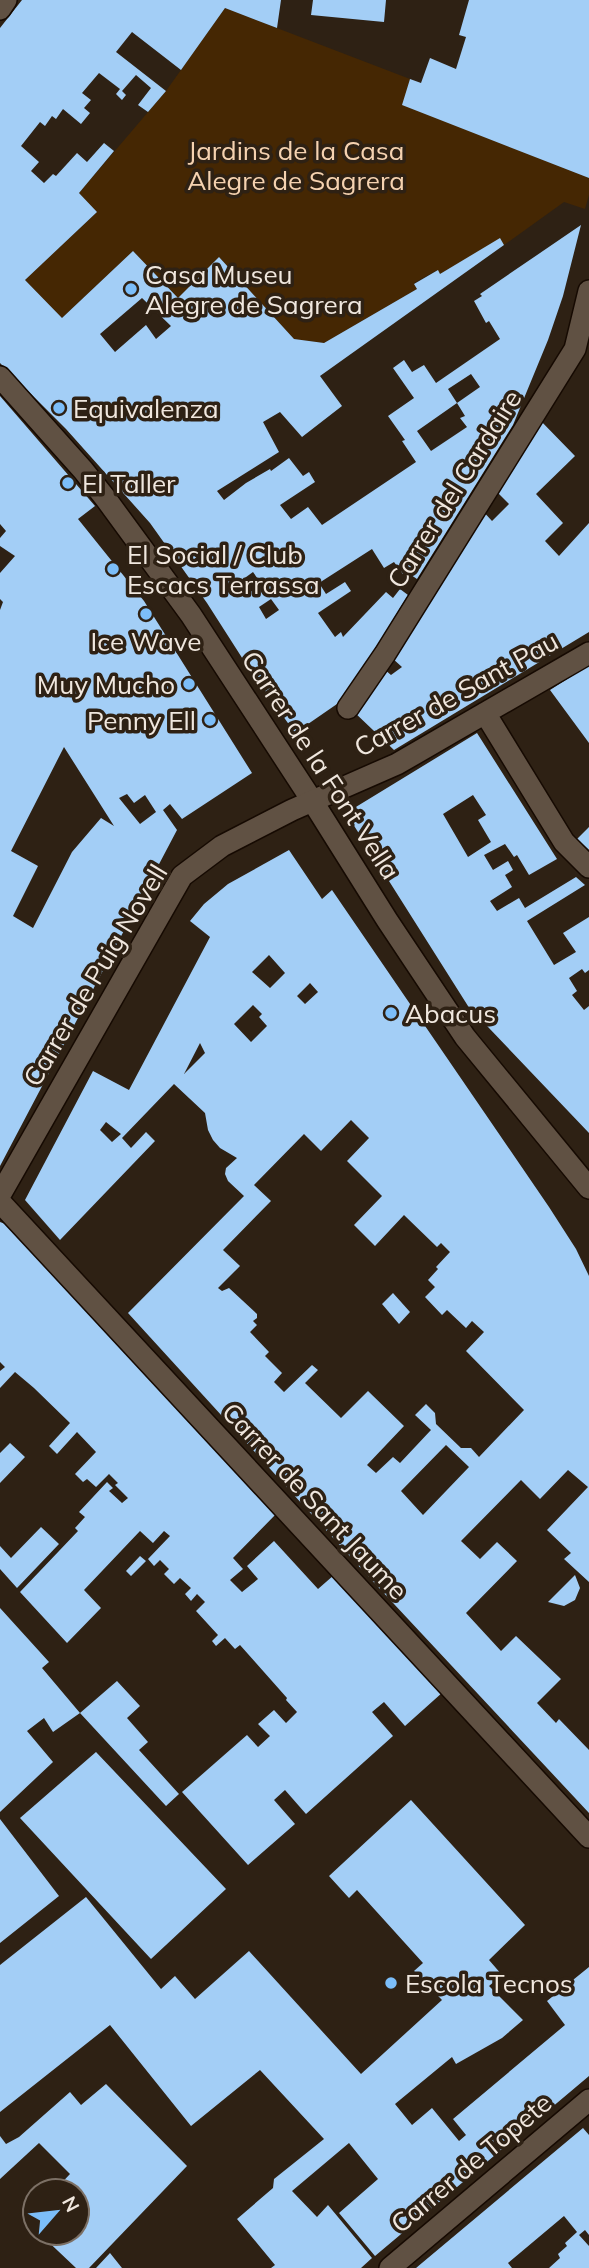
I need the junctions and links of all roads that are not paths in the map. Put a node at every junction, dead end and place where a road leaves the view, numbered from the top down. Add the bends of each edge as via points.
1 (6, 0) edge
2 (0, 9) edge
3 (589, 291) edge
4 (0, 377) edge
5 (589, 653) edge
6 (348, 708) dead end
7 (485, 713) junction
8 (313, 802) junction
9 (589, 867) edge
10 (589, 1188) edge
11 (0, 1195) edge
12 (0, 1202) edge
13 (589, 1838) edge
14 (589, 2100) edge
15 (390, 2268) edge

1 - 2 street
3 - 6 street, Carrer del Cardaire via 575,349
4 - 8 street, Carrer de la Font Vella via 106,499 191,615
5 - 7 street, Carrer de Sant Pau
7 - 8 street, Carrer de Sant Pau via 397,764
7 - 9 street via 564,842
8 - 10 street, Carrer de la Font Vella via 465,1037
8 - 11 street, Carrer de Puig Novell via 222,846 182,876
12 - 13 street, Carrer de Sant Jaume
14 - 15 street, Carrer de Topete

